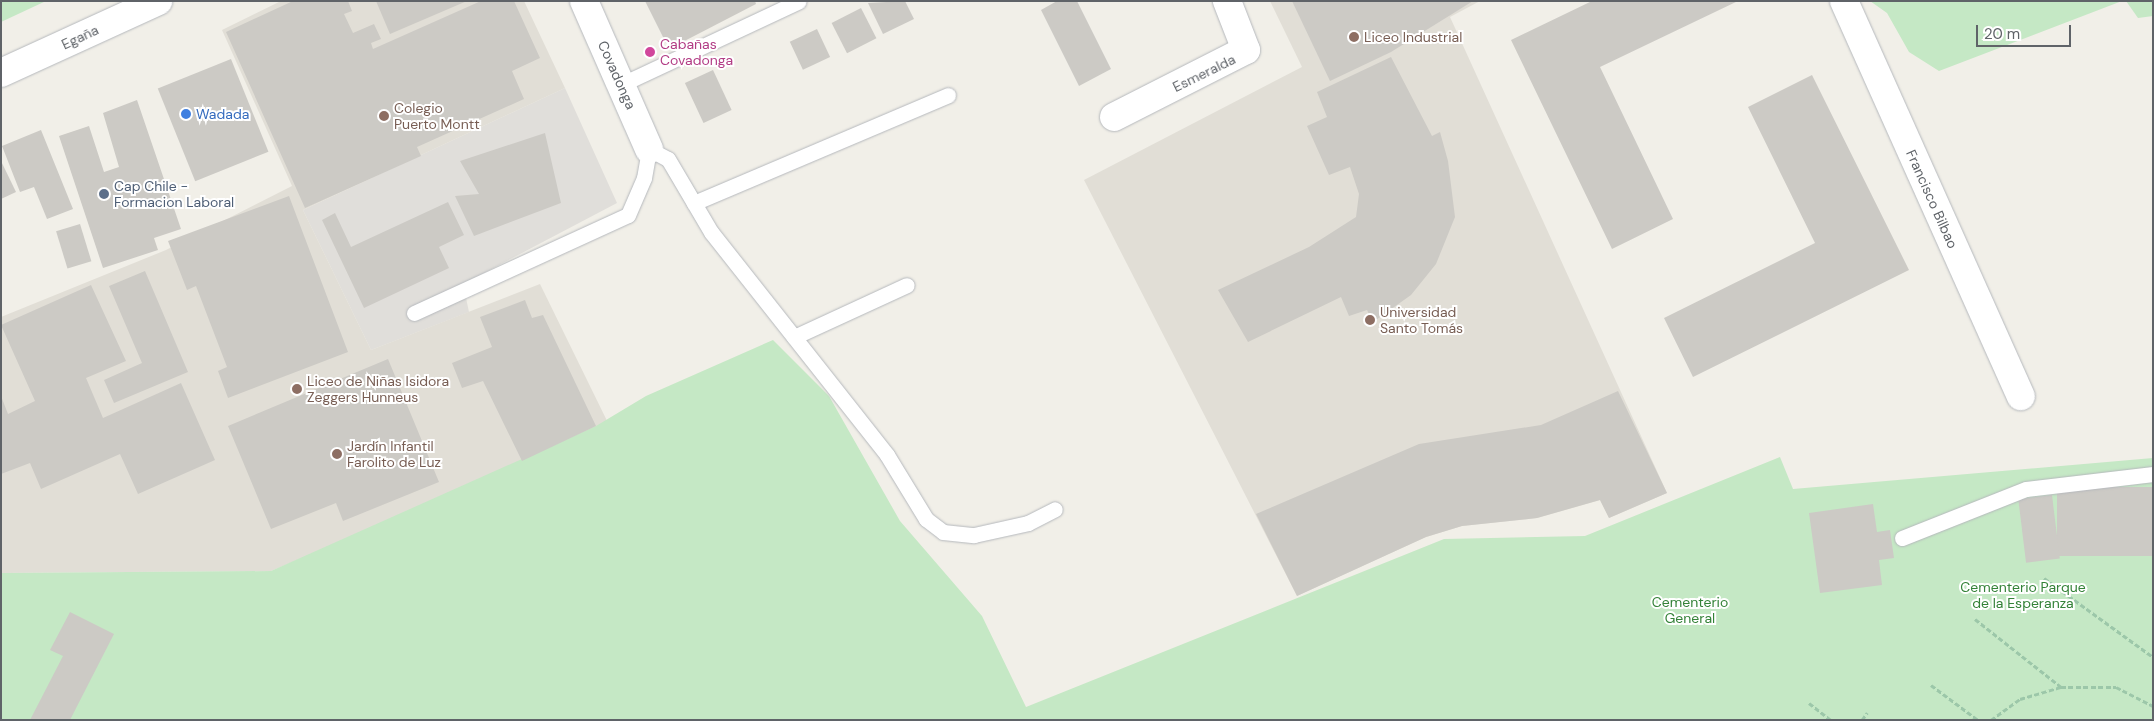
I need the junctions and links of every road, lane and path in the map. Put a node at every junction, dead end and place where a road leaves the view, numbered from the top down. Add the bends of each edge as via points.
1 (158, 1) edge
2 (584, 1) edge
3 (799, 1) edge
4 (1227, 1) edge
5 (1844, 1) edge
6 (1, 73) edge
7 (622, 84) junction
8 (948, 95) dead end
9 (1114, 117) dead end
10 (649, 149) junction
11 (694, 203) junction
12 (907, 285) dead end
13 (414, 312) dead end
14 (794, 337) junction
15 (2020, 396) dead end
16 (2153, 474) edge
17 (1055, 509) dead end
18 (1902, 538) dead end
19 (2044, 578) dead end
20 (1975, 619) dead end
21 (2153, 657) edge
22 (1931, 684) dead end
23 (2061, 687) junction
24 (1809, 703) dead end
25 (2153, 706) edge
26 (1867, 713) dead end
27 (1831, 720) edge
28 (1862, 720) edge
29 (1978, 720) edge
30 (1991, 720) edge

1 - 6 street, Egaña
2 - 7 street, Covadonga
3 - 7 lane
4 - 9 street, Esmeralda via 1246,50
5 - 15 street, Francisco Bilbao
7 - 10 street, Covadonga
8 - 11 lane
10 - 11 lane via 668,159
10 - 13 lane via 644,178 628,215
11 - 14 lane
12 - 14 lane
14 - 17 lane via 888,455 926,519 943,532 974,535 997,531
16 - 18 lane via 2026,489
19 - 21 path
20 - 23 path
22 - 29 path
23 - 25 path via 2116,687
23 - 30 path via 2020,699
24 - 27 path
26 - 28 path

